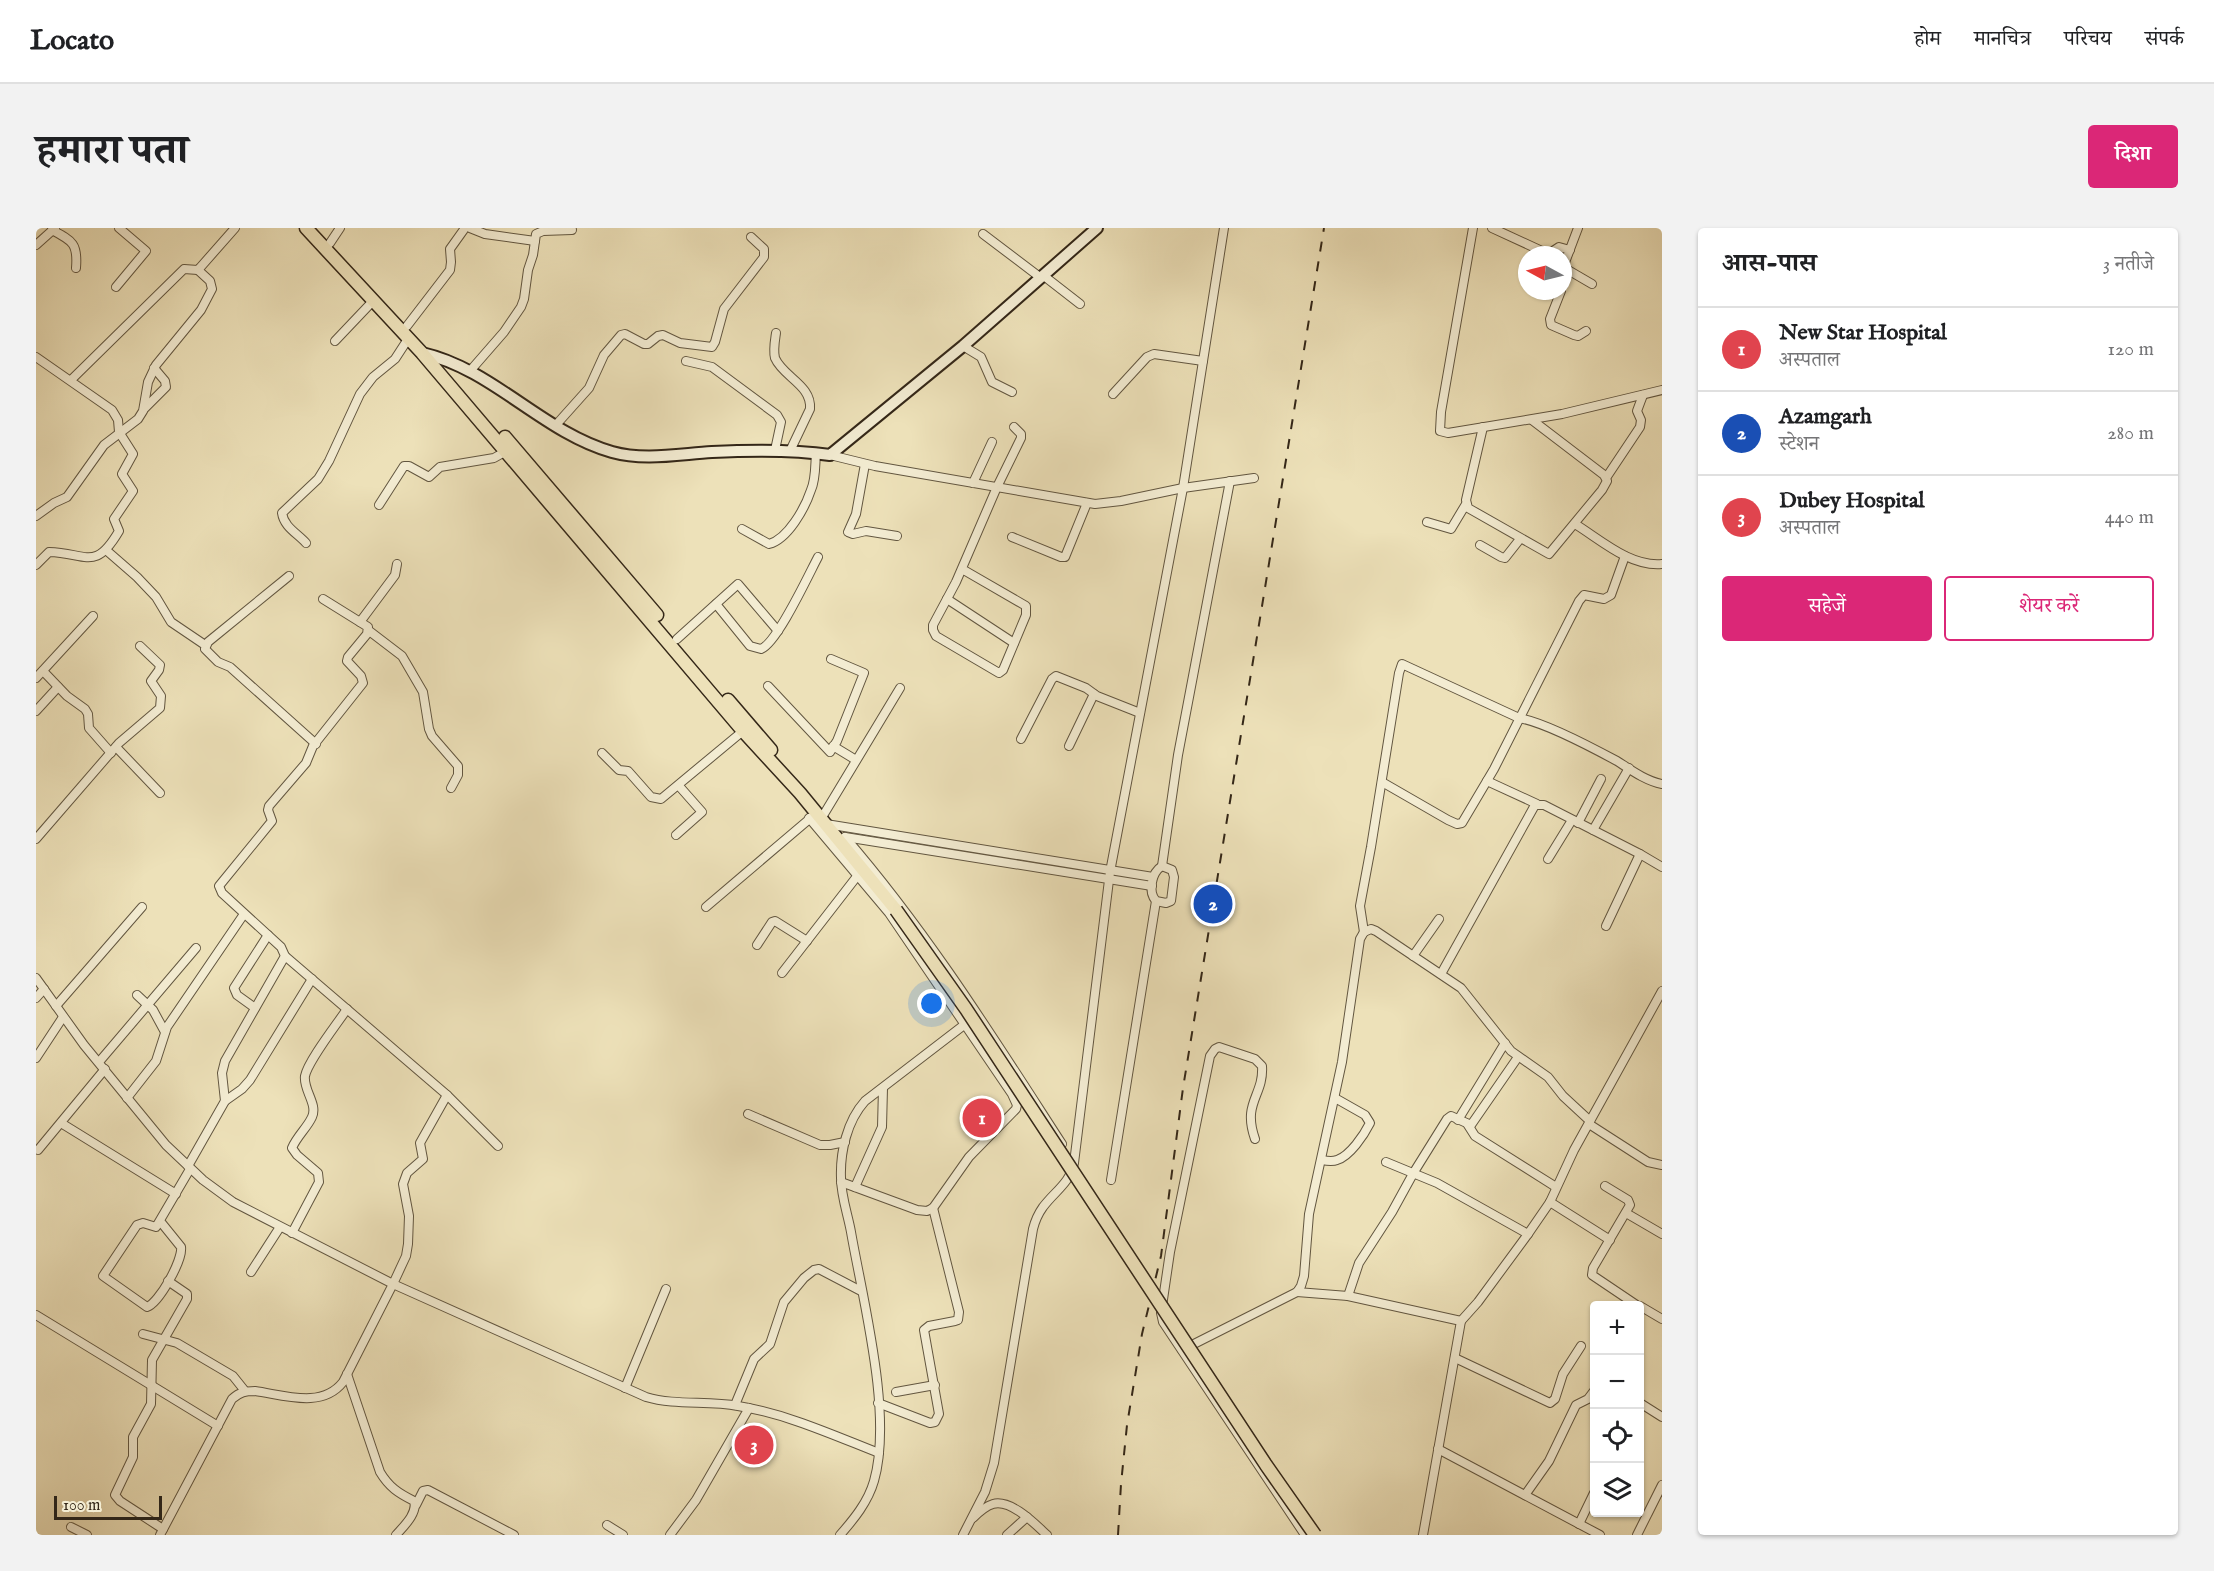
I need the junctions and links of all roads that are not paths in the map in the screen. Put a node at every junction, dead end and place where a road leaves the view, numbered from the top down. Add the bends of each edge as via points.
1 (119, 228) edge
2 (235, 228) edge
3 (306, 228) edge
4 (316, 228) edge
5 (340, 228) edge
6 (465, 228) edge
7 (470, 228) edge
8 (1097, 228) edge
9 (1224, 228) edge
10 (1473, 228) edge
11 (1492, 228) edge
12 (1578, 228) edge
13 (53, 229) edge
14 (537, 230) edge
15 (572, 230) dead end
16 (983, 234) dead end
17 (751, 237) dead end
18 (535, 241) junction
19 (330, 243) junction
20 (36, 245) edge
21 (1531, 246) edge
22 (1571, 246) edge
23 (76, 268) dead end
24 (198, 270) junction
25 (1572, 272) edge
26 (1043, 277) junction
27 (1592, 284) dead end
28 (116, 287) dead end
29 (1557, 300) edge
30 (373, 301) junction
31 (1080, 304) dead end
32 (1586, 331) dead end
33 (408, 332) junction
34 (776, 333) dead end
35 (335, 341) dead end
36 (963, 346) junction
37 (428, 354) junction
38 (36, 357) edge
39 (686, 361) dead end
40 (1203, 361) junction
41 (154, 368) junction
42 (470, 371) junction
43 (71, 380) junction
44 (1662, 390) edge
45 (1012, 392) dead end
46 (1113, 394) dead end
47 (1643, 394) junction
48 (143, 411) junction
49 (1532, 420) junction
50 (555, 426) junction
51 (1014, 427) dead end
52 (1483, 427) junction
53 (119, 432) junction
54 (992, 442) dead end
55 (509, 448) junction
56 (775, 450) junction
57 (790, 450) junction
58 (816, 453) junction
59 (830, 455) junction
60 (865, 464) junction
61 (1254, 478) dead end
62 (1606, 478) junction
63 (1230, 481) junction
64 (973, 483) junction
65 (997, 487) junction
66 (1183, 488) junction
67 (1087, 503) junction
68 (1466, 504) junction
69 (379, 505) dead end
70 (36, 516) edge
71 (1427, 522) dead end
72 (1575, 524) junction
73 (742, 529) dead end
74 (897, 536) dead end
75 (1012, 537) dead end
76 (1520, 539) junction
77 (306, 543) dead end
78 (1480, 546) dead end
79 (106, 550) junction
80 (1626, 556) junction
81 (818, 557) dead end
82 (397, 564) dead end
83 (1662, 564) edge
84 (36, 565) edge
85 (962, 569) junction
86 (289, 576) dead end
87 (323, 599) dead end
88 (947, 599) junction
89 (716, 604) junction
90 (93, 616) dead end
91 (360, 622) junction
92 (369, 630) junction
93 (778, 631) junction
94 (676, 639) junction
95 (1014, 643) junction
96 (205, 645) junction
97 (140, 646) dead end
98 (831, 658) dead end
99 (43, 671) junction
100 (36, 678) edge
101 (768, 686) dead end
102 (58, 687) junction
103 (900, 688) dead end
104 (1094, 694) junction
105 (36, 711) edge
106 (1140, 713) junction
107 (1519, 718) junction
108 (743, 731) junction
109 (1021, 739) dead end
110 (316, 744) junction
111 (833, 746) junction
112 (1069, 746) dead end
113 (114, 750) junction
114 (602, 753) dead end
115 (856, 760) junction
116 (1629, 768) junction
117 (1601, 779) dead end
118 (1487, 781) junction
119 (1382, 782) junction
120 (1662, 784) edge
121 (679, 786) junction
122 (451, 788) dead end
123 (160, 793) dead end
124 (800, 793) junction
125 (1537, 804) junction
126 (818, 818) junction
127 (1575, 821) junction
128 (1593, 831) junction
129 (676, 835) dead end
130 (840, 836) junction
131 (36, 839) edge
132 (1640, 854) junction
133 (1548, 859) dead end
134 (1162, 867) junction
135 (1662, 867) edge
136 (858, 875) junction
137 (1110, 876) junction
138 (1152, 882) junction
139 (1156, 901) junction
140 (142, 907) dead end
141 (706, 907) dead end
142 (244, 914) junction
143 (1439, 919) dead end
144 (1606, 926) dead end
145 (1364, 932) junction
146 (268, 935) junction
147 (807, 941) junction
148 (757, 945) dead end
149 (196, 948) dead end
150 (285, 956) junction
151 (1413, 956) junction
152 (782, 973) dead end
153 (1441, 974) junction
154 (36, 978) edge
155 (312, 979) junction
156 (44, 989) junction
157 (1662, 991) edge
158 (138, 995) dead end
159 (36, 998) edge
160 (149, 1005) junction
161 (56, 1006) junction
162 (255, 1008) junction
163 (347, 1009) junction
164 (63, 1017) junction
165 (964, 1025) junction
166 (165, 1032) junction
167 (1505, 1043) junction
168 (1518, 1057) junction
169 (36, 1058) edge
170 (102, 1066) junction
171 (883, 1088) junction
172 (447, 1095) junction
173 (126, 1098) junction
174 (1335, 1098) junction
175 (225, 1101) junction
176 (748, 1114) dead end
177 (1458, 1120) junction
178 (1590, 1122) junction
179 (61, 1123) junction
180 (1468, 1125) junction
181 (1255, 1138) dead end
182 (845, 1142) junction
183 (498, 1146) dead end
184 (38, 1150) dead end
185 (1322, 1160) junction
186 (1386, 1162) dead end
187 (1074, 1163) junction
188 (1661, 1166) edge
189 (189, 1168) junction
190 (1414, 1172) junction
191 (1662, 1175) edge
192 (1111, 1180) dead end
193 (841, 1182) junction
194 (1605, 1186) dead end
195 (855, 1187) junction
196 (1556, 1187) junction
197 (176, 1194) junction
198 (1550, 1202) junction
199 (933, 1208) junction
200 (1626, 1213) junction
201 (160, 1221) junction
202 (280, 1227) junction
203 (292, 1233) junction
204 (1528, 1234) junction
205 (1662, 1234) edge
206 (1610, 1240) junction
207 (251, 1272) dead end
208 (168, 1281) junction
209 (393, 1284) junction
210 (666, 1289) dead end
211 (861, 1291) junction
212 (1297, 1292) junction
213 (1348, 1296) junction
214 (1631, 1301) edge
215 (1644, 1309) edge
216 (36, 1315) edge
217 (1662, 1319) edge
218 (1461, 1321) junction
219 (143, 1334) dead end
220 (163, 1338) junction
221 (1581, 1346) dead end
222 (1182, 1350) junction
223 (1455, 1358) junction
224 (347, 1374) junction
225 (151, 1385) junction
226 (936, 1385) junction
227 (625, 1388) junction
228 (245, 1391) junction
229 (896, 1392) dead end
230 (1590, 1396) edge
231 (878, 1403) junction
232 (735, 1405) junction
233 (1644, 1406) edge
234 (749, 1408) junction
235 (1662, 1417) edge
236 (218, 1426) junction
237 (1438, 1449) junction
238 (879, 1453) junction
239 (1662, 1485) edge
240 (1525, 1495) junction
241 (1590, 1501) edge
242 (416, 1505) junction
243 (1027, 1517) junction
244 (972, 1518) junction
245 (1579, 1524) junction
246 (607, 1525) dead end
247 (71, 1527) dead end
248 (161, 1532) edge
249 (1306, 1534) edge
250 (87, 1535) edge
251 (396, 1535) edge
252 (514, 1535) edge
253 (623, 1535) edge
254 (670, 1535) edge
255 (840, 1535) edge
256 (963, 1535) edge
257 (1007, 1535) edge
258 (1047, 1535) edge
259 (1423, 1535) edge
260 (1600, 1535) edge
261 (1637, 1535) edge

1 - 28 street via 146,250
2 - 24 street
3 - 30 main road
4 - 19 main road
5 - 19 street
6 - 33 street via 450,249 450,270
7 - 18 street
8 - 26 main road
9 - 40 street
10 - 52 street via 1439,428 1444,433
11 - 21 street
12 - 22 street
13 - 20 street
13 - 23 street via 75,246
14 - 15 street
14 - 18 street
16 - 26 street
17 - 50 street via 764,249 764,256 724,309 712,347 680,343 663,335 646,344 621,335 604,355 594,381
18 - 42 street via 521,308
19 - 33 main road
24 - 41 street via 212,283 211,292
24 - 43 street via 184,269
25 - 27 street
26 - 31 street
26 - 36 main road
29 - 32 street via 1551,325 1578,336
30 - 33 main road
30 - 35 street
33 - 37 main road
33 - 77 street via 395,359 360,394 318,479 282,513 291,530
34 - 57 street via 776,359 810,402
36 - 45 street via 981,357 992,382
36 - 59 main road
37 - 42 main road
37 - 55 main road
38 - 43 street
39 - 56 street via 712,367 777,415 781,423
40 - 46 street via 1154,354
40 - 66 street
41 - 48 street
41 - 48 street via 166,387
42 - 50 main road
43 - 53 street via 112,410
44 - 47 street
47 - 49 street
47 - 62 street via 1637,411 1641,427
48 - 53 street
49 - 52 street
49 - 62 street
50 - 56 main road via 597,447 626,455
51 - 65 street via 1021,438
52 - 68 street
53 - 70 street via 104,445 67,497
53 - 79 street via 133,453 122,474 133,491 114,519 119,531
54 - 64 street
55 - 69 street via 489,459 440,467 429,477 404,466
55 - 94 main road
55 - 108 main road
56 - 57 main road
57 - 58 main road
58 - 59 main road
58 - 73 street via 812,489 799,517 785,532 769,544
59 - 60 street
60 - 64 street
60 - 74 street via 856,514 848,532
61 - 63 street
62 - 72 street via 1606,486
63 - 66 street
63 - 134 street via 1178,755
64 - 65 street
65 - 67 street
65 - 85 street
66 - 67 street via 1110,503
66 - 106 street
67 - 75 street via 1065,556
68 - 71 street via 1450,529
68 - 76 street via 1471,511
72 - 76 street via 1549,554
72 - 80 street
76 - 78 street via 1505,558
79 - 84 street via 93,558 49,552
79 - 96 street via 156,597 171,622
80 - 83 street
80 - 107 street via 1611,595 1604,599 1581,597
81 - 93 street
82 - 91 street via 395,575
85 - 88 street
85 - 95 street via 1026,606
86 - 96 street
87 - 91 street
88 - 95 street
88 - 95 street via 933,625 936,636 999,673
89 - 93 street via 738,585
89 - 93 street via 753,648 766,647
89 - 94 street
90 - 99 street
91 - 92 street
92 - 110 street via 347,661 363,683
92 - 122 street via 402,656 423,692 432,736 458,766
94 - 124 main road via 789,771
96 - 110 street via 216,660 230,667
97 - 113 street via 160,665 151,683 162,704
98 - 111 street via 864,673
99 - 100 street
99 - 102 street
101 - 111 street via 830,752
102 - 105 street
102 - 113 street via 87,712 89,728
103 - 115 street
104 - 106 street
104 - 109 street via 1054,677
104 - 112 street
106 - 137 street
107 - 116 street
107 - 118 street
107 - 119 street via 1402,664
108 - 121 street
108 - 124 main road
110 - 142 street via 306,763 269,806 272,821 219,886
111 - 115 street
113 - 123 street
113 - 131 street
114 - 121 street via 619,770 628,771 654,799 661,800
115 - 126 street
116 - 120 street
116 - 128 street
117 - 127 street
118 - 119 street via 1465,819 1457,824
118 - 125 street
119 - 145 street via 1359,906
121 - 129 street via 702,812
124 - 126 main road
125 - 127 street
125 - 153 street
126 - 130 main road
126 - 136 street
126 - 137 street
126 - 141 street
127 - 128 street
127 - 133 street
128 - 132 street
130 - 137 street
130 - 187 street via 893,893 955,978
130 - 249 main road, bridge via 966,1009 1260,1456
132 - 135 street
132 - 144 street
134 - 138 street via 1157,869
134 - 139 street via 1172,870 1172,894 1166,903
136 - 147 street
136 - 165 street via 895,921
137 - 138 street
137 - 187 street
138 - 139 street via 1151,893
139 - 192 street
140 - 161 street
142 - 146 street
142 - 166 street
143 - 151 street
145 - 151 street via 1376,931
145 - 174 street
146 - 150 street
146 - 162 street via 234,988
147 - 148 street via 775,921
147 - 152 street
149 - 160 street
150 - 155 street
150 - 162 street
151 - 153 street
153 - 167 street via 1461,988
154 - 156 street
155 - 163 street
155 - 175 street via 250,1080
156 - 159 street
156 - 161 street
157 - 178 street
158 - 160 street
160 - 166 street
160 - 170 street
161 - 164 street
162 - 175 street via 222,1067
163 - 172 street
163 - 203 street via 306,1072 313,1116 292,1148 318,1173 319,1182
164 - 169 street
164 - 170 street
165 - 171 street
165 - 199 street via 1017,1105 969,1157
166 - 173 street via 156,1061
167 - 168 street
167 - 177 street
168 - 178 street via 1548,1077
168 - 180 street via 1473,1124
170 - 173 street
170 - 179 street
171 - 182 street via 859,1108
171 - 195 street via 882,1127
172 - 183 street
172 - 209 street via 420,1143 423,1159 404,1178 408,1244
173 - 189 street
174 - 185 street
174 - 185 street via 1365,1115 1370,1123 1342,1157
175 - 189 street
176 - 182 street via 820,1144
177 - 180 street
177 - 190 street via 1449,1117
178 - 188 street via 1648,1162
178 - 196 street
179 - 184 street
179 - 197 street
180 - 196 street via 1475,1136
181 - 222 street via 1250,1114 1262,1066 1255,1059 1219,1047 1210,1056 1161,1313
182 - 193 street
185 - 212 street via 1309,1214 1304,1276
186 - 190 street
187 - 244 street via 1070,1178 1044,1206 1033,1229 994,1463
188 - 191 street
189 - 197 street
189 - 202 street via 233,1202
190 - 204 street
190 - 213 street via 1359,1263
193 - 195 street
193 - 211 street
194 - 200 street via 1628,1200
195 - 199 street via 917,1210
196 - 198 street
197 - 201 street
198 - 204 street
198 - 206 street
199 - 226 street via 959,1312 955,1322 924,1330
200 - 205 street
200 - 206 street
201 - 208 street via 182,1251
201 - 208 street via 154,1228 143,1223 137,1225 103,1276 147,1307
202 - 203 street
202 - 207 street
203 - 209 street
204 - 218 street
206 - 214 street via 1592,1275
208 - 220 street via 188,1296
209 - 224 street
209 - 227 street
210 - 227 street
211 - 231 street
211 - 232 street via 819,1269 804,1278 784,1302 770,1344 754,1359
212 - 213 street
212 - 222 street
213 - 218 street
215 - 217 street
216 - 225 street
218 - 223 street
219 - 220 street
220 - 225 street via 152,1360
220 - 228 street via 233,1376
221 - 223 street via 1563,1374 1556,1399 1550,1403
222 - 249 street
223 - 237 street
224 - 228 street via 336,1390 314,1398
224 - 242 street via 380,1472 395,1491
225 - 236 street
225 - 248 street via 151,1404 133,1437 133,1457 115,1495
226 - 229 street
226 - 231 street via 939,1409 935,1422
227 - 232 street via 658,1400
228 - 236 street via 232,1399
230 - 240 street via 1576,1405 1549,1461
231 - 238 street
232 - 234 street
233 - 235 street
234 - 238 street
234 - 254 street via 696,1500
236 - 248 street
237 - 240 street
237 - 259 street
238 - 255 street via 866,1500
239 - 261 street
240 - 245 street
241 - 245 street
242 - 251 street
242 - 252 street via 425,1490
243 - 244 street via 995,1503
243 - 257 street
243 - 258 street
244 - 256 street
245 - 260 street
246 - 253 street
247 - 250 street

